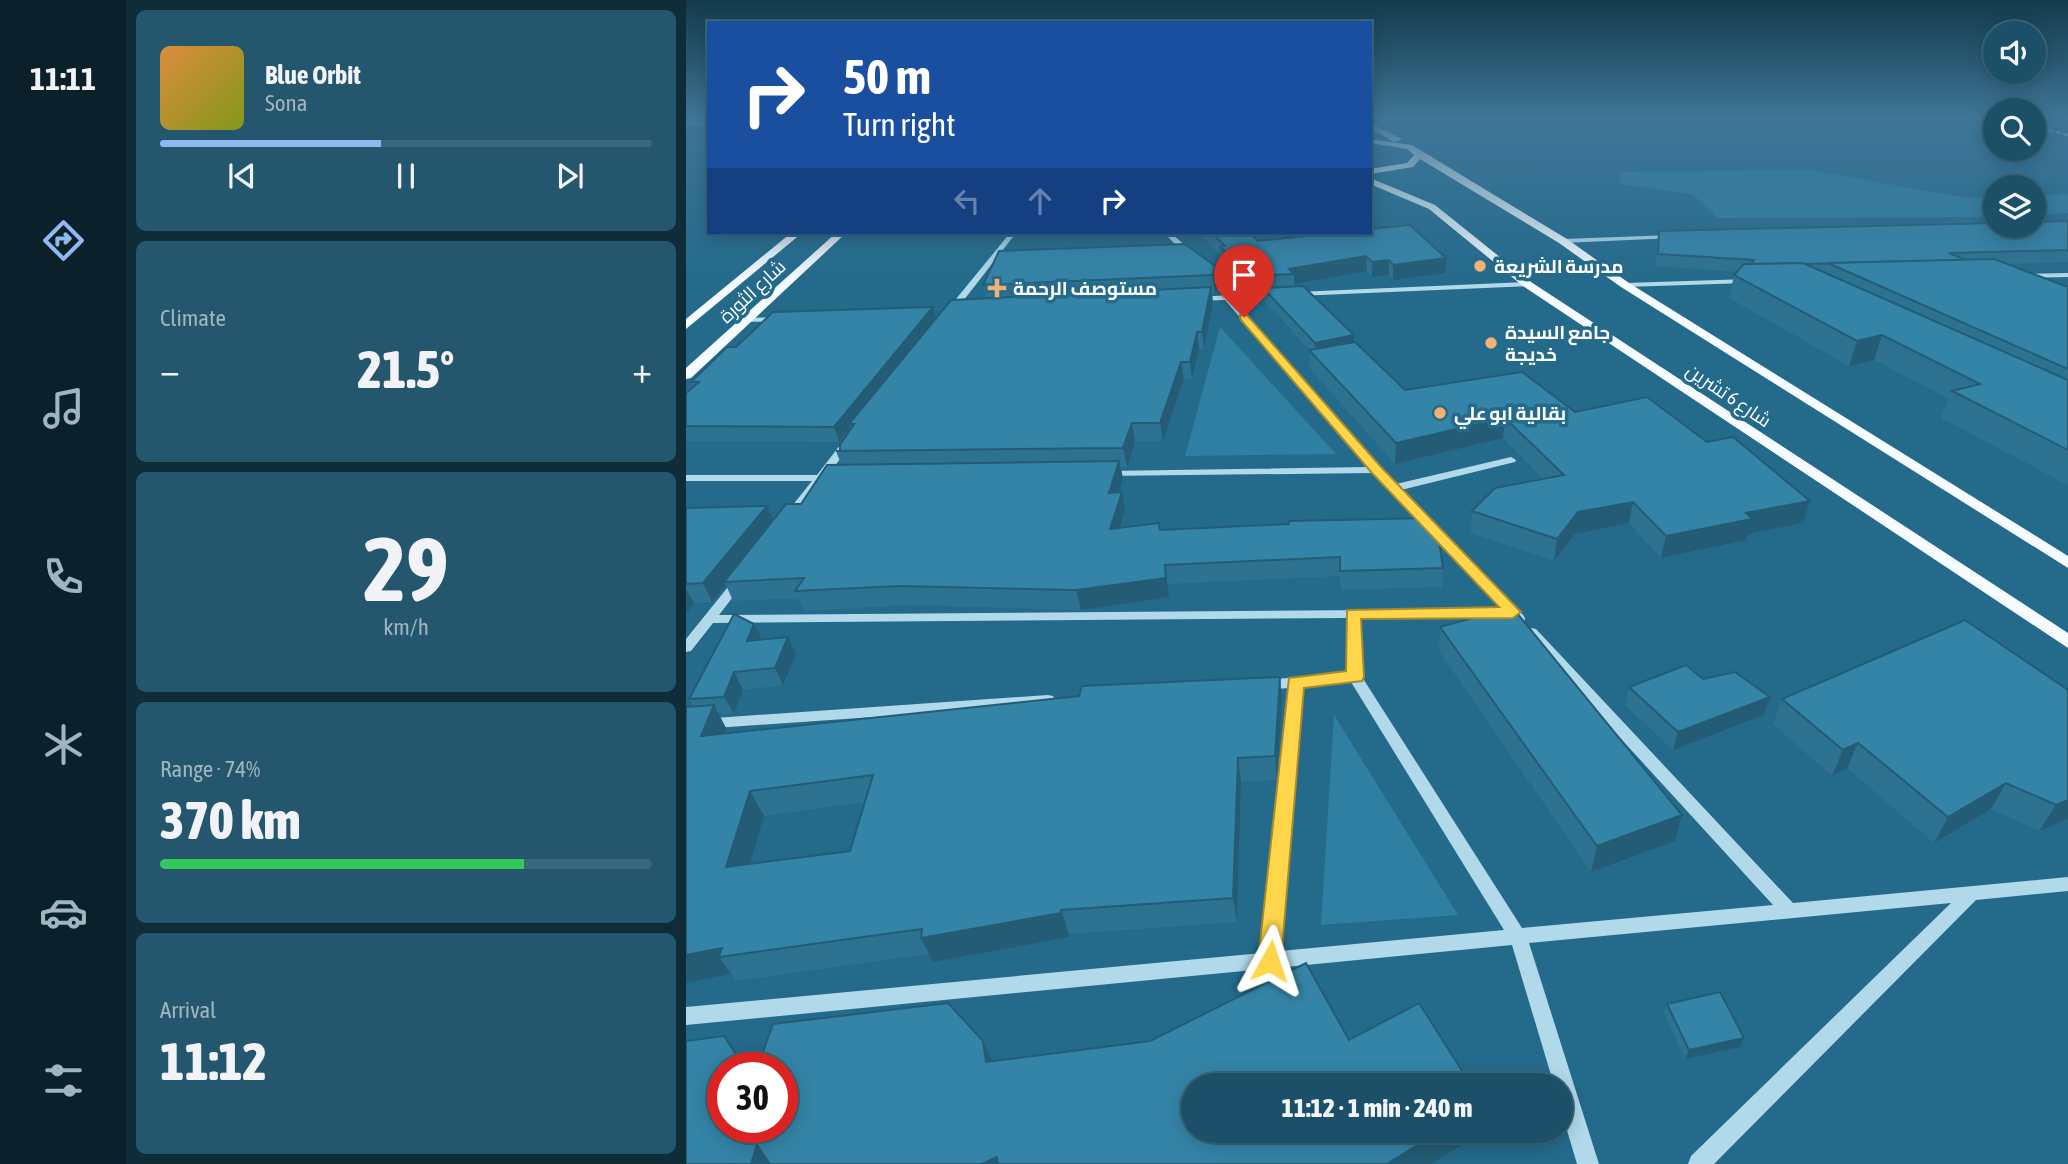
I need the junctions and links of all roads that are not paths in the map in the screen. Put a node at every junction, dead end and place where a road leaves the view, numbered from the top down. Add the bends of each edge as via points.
1 (1449, 172) edge
2 (1372, 182) edge
3 (795, 235) edge
4 (839, 235) edge
5 (1011, 235) edge
6 (1169, 235) edge
7 (1675, 237) edge
8 (1563, 241) junction
9 (2068, 275) edge
10 (2012, 276) edge
11 (1756, 280) edge
12 (1527, 284) junction
13 (1625, 285) junction
14 (1233, 297) junction
15 (1186, 300) edge
16 (964, 310) edge
17 (951, 311) junction
18 (940, 316) edge
19 (787, 318) edge
20 (746, 320) junction
21 (686, 325) edge
22 (686, 375) edge
23 (852, 436) edge
24 (1511, 460) dead end
25 (1376, 470) junction
26 (1098, 474) edge
27 (848, 477) edge
28 (686, 478) edge
29 (820, 478) junction
30 (1394, 488) junction
31 (786, 521) edge
32 (2068, 563) edge
33 (752, 565) edge
34 (1513, 612) junction
35 (1352, 614) junction
36 (709, 619) junction
37 (2068, 642) edge
38 (686, 648) edge
39 (1355, 677) junction
40 (1296, 682) junction
41 (1254, 685) edge
42 (1060, 699) edge
43 (686, 725) edge
44 (2068, 884) edge
45 (1972, 893) junction
46 (1790, 911) junction
47 (1518, 937) junction
48 (1270, 961) junction
49 (686, 1016) edge
50 (1588, 1164) edge
51 (1699, 1164) edge

1 - 8 main road, شارع 6 تشرين
2 - 12 main road, شارع 6 تشرين via 1432,207
3 - 21 main road, شارع الثورة
4 - 20 main road, شارع الثورة
5 - 17 street
6 - 14 street
7 - 8 street
8 - 13 main road, شارع 6 تشرين
9 - 10 street
11 - 13 street
12 - 14 street
12 - 37 main road, شارع 6 تشرين
13 - 32 main road, شارع 6 تشرين
14 - 15 street
14 - 25 street
16 - 17 street
17 - 18 street
19 - 20 street
20 - 22 main road, شارع الثورة
23 - 29 street
24 - 30 street
25 - 26 street
25 - 30 street
27 - 29 street
28 - 29 street
29 - 31 street
30 - 34 street
33 - 36 street
34 - 35 street
34 - 46 street
35 - 36 street
35 - 39 street
36 - 38 street
39 - 40 street
39 - 47 street
40 - 41 street
40 - 48 street
42 - 43 street
44 - 45 street
45 - 46 street
45 - 51 street
46 - 47 street
47 - 48 street
47 - 50 street
48 - 49 street

